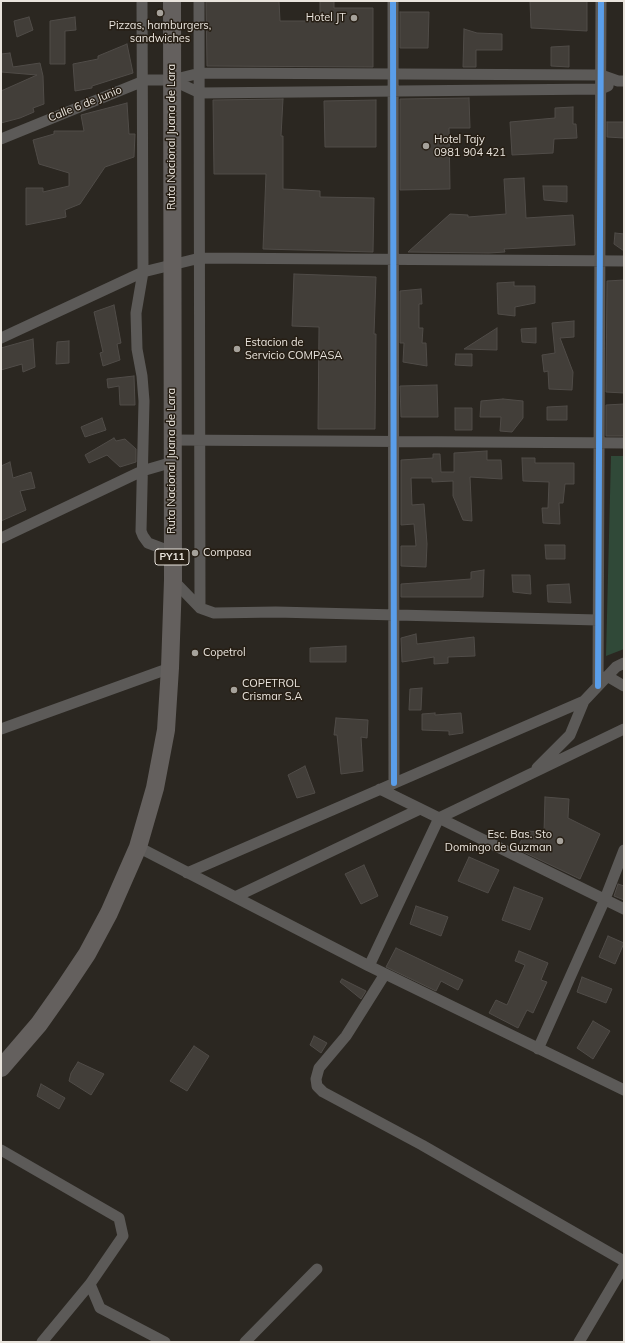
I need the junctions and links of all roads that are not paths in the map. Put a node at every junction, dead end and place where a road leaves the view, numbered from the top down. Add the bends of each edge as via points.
1 (142, 1) edge
2 (172, 1) edge
3 (199, 1) edge
4 (393, 1) edge
5 (601, 1) edge
6 (200, 74) junction
7 (392, 74) junction
8 (601, 74) junction
9 (172, 80) junction
10 (621, 81) edge
11 (141, 82) junction
12 (601, 89) junction
13 (392, 92) junction
14 (200, 93) junction
15 (1, 139) edge
16 (200, 258) junction
17 (392, 259) junction
18 (600, 261) junction
19 (624, 261) edge
20 (172, 265) junction
21 (143, 272) junction
22 (1, 338) edge
23 (173, 440) junction
24 (200, 440) junction
25 (393, 441) junction
26 (599, 442) junction
27 (624, 443) edge
28 (173, 462) junction
29 (142, 471) junction
30 (1, 538) edge
31 (172, 552) junction
32 (173, 580) junction
33 (200, 608) junction
34 (393, 615) junction
35 (598, 620) junction
36 (624, 663) edge
37 (170, 668) junction
38 (607, 676) junction
39 (598, 686) junction
40 (624, 686) edge
41 (584, 701) junction
42 (1, 729) edge
43 (624, 729) edge
44 (530, 774) junction
45 (394, 783) junction
46 (380, 789) junction
47 (420, 809) junction
48 (439, 818) junction
49 (138, 847) junction
50 (624, 850) edge
51 (187, 873) junction
52 (235, 898) junction
53 (604, 900) junction
54 (624, 909) edge
55 (369, 966) junction
56 (385, 974) junction
57 (538, 1049) junction
58 (1, 1068) edge
59 (624, 1090) edge
60 (1, 1150) edge
61 (624, 1261) edge
62 (624, 1266) edge
63 (317, 1269) dead end
64 (90, 1284) junction
65 (42, 1342) edge
66 (165, 1342) edge
67 (245, 1342) edge
68 (579, 1342) edge

1 - 11 street
2 - 9 highway, Ruta Nacional Juana de Lara / PY11
3 - 6 street
4 - 7 street
5 - 8 street
6 - 7 street, Calle 6 de Junio
6 - 9 street, Calle 6 de Junio
6 - 14 street
7 - 8 street, Calle 6 de Junio
7 - 13 street
8 - 10 street
8 - 12 street
9 - 11 street, Calle 6 de Junio
9 - 14 street
9 - 20 highway, Ruta Nacional Juana de Lara / PY11
10 - 12 street
11 - 15 street, Calle 6 de Junio
11 - 21 street
12 - 13 street
12 - 18 street
13 - 14 street
13 - 17 street
14 - 16 street
16 - 17 street
16 - 20 street
16 - 24 street
17 - 18 street
17 - 25 street
18 - 19 street
18 - 26 street
20 - 21 street
20 - 23 highway, Ruta Nacional Juana de Lara / PY11
21 - 22 street
21 - 29 street via 136,313 137,349 144,401
23 - 24 street
23 - 28 highway, Ruta Nacional Juana de Lara / PY11
24 - 25 street
24 - 33 street
25 - 26 street
25 - 34 street
26 - 27 street
26 - 35 street
28 - 29 street
28 - 31 highway, Ruta Nacional Juana de Lara / PY11
29 - 30 street
29 - 31 street via 141,531 148,543
31 - 32 highway, Ruta Nacional Juana de Lara / PY11
32 - 33 street
32 - 37 highway, Ruta Nacional Juana de Lara / PY11
33 - 34 street via 214,613
34 - 35 street
34 - 45 street
35 - 39 street
36 - 38 street
37 - 42 street
37 - 49 highway, Ruta Nacional Juana de Lara / PY11 via 166,730 155,788
38 - 39 street
38 - 40 street
39 - 41 street
41 - 44 street via 570,735
41 - 45 street
43 - 44 street
44 - 48 street
45 - 46 street
46 - 47 street
46 - 51 street
47 - 48 street
47 - 52 street
48 - 53 street
48 - 55 street
49 - 51 street
49 - 58 highway, Ruta Nacional Juana de Lara / PY11 via 109,913 86,954 39,1024
50 - 53 street
51 - 52 street
52 - 55 street
53 - 54 street
53 - 57 street
55 - 56 street
56 - 57 street
56 - 61 street via 346,1036 319,1068 317,1086 323,1092 422,1145
57 - 59 street
60 - 64 street via 119,1218 123,1236
62 - 68 street
63 - 67 street
64 - 65 street
64 - 66 street via 100,1308

